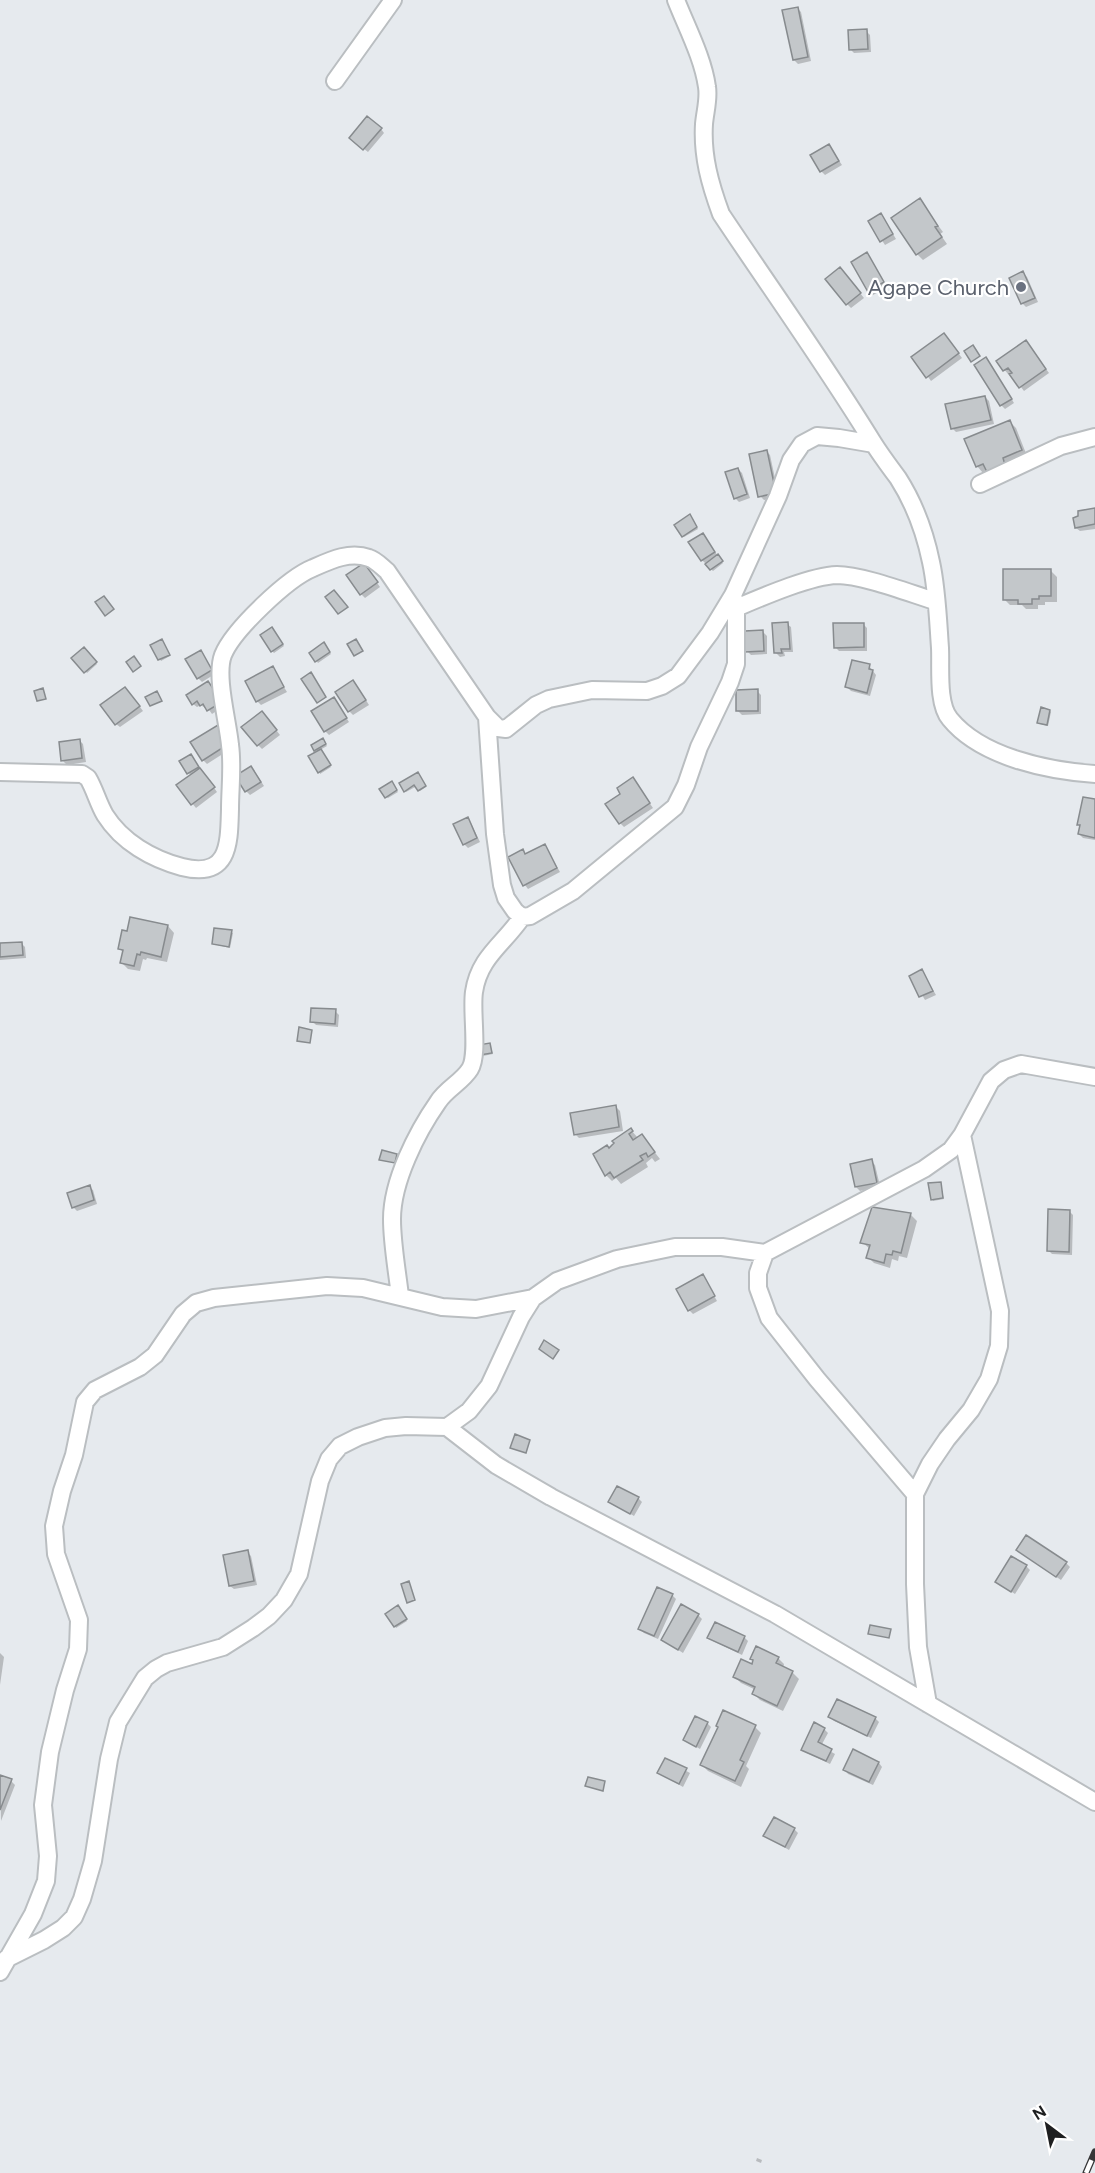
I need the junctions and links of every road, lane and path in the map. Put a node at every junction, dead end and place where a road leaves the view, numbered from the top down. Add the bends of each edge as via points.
1 (393, 0) edge
2 (676, 0) edge
3 (335, 81) dead end
4 (1095, 437) edge
5 (874, 444) junction
6 (980, 484) dead end
7 (935, 601) junction
8 (734, 602) junction
9 (486, 717) junction
10 (0, 772) edge
11 (1095, 774) edge
12 (522, 917) junction
13 (1095, 1077) edge
14 (962, 1135) junction
15 (765, 1253) junction
16 (400, 1296) junction
17 (534, 1298) junction
18 (447, 1428) junction
19 (915, 1494) junction
20 (928, 1704) junction
21 (1095, 1802) edge
22 (3, 1965) edge

1 - 3 street
2 - 5 street via 708,90 705,158 721,214
4 - 6 street via 1061,446
5 - 7 street via 899,481 922,528 932,564
5 - 8 street via 817,436 802,444 791,460
7 - 8 street via 837,575
7 - 11 street via 941,685 948,717 979,743 1010,758 1073,773
8 - 9 street via 678,676 662,686 647,691 592,690 549,699 506,729 498,728
8 - 12 street via 736,664 675,807 573,891 543,910
9 - 10 street via 387,571 371,558 350,555 303,572 278,590 222,656 220,674 231,747 229,843 223,859 208,868 195,869 158,859 125,839 82,774
9 - 12 street via 502,885 514,911
12 - 16 street via 480,972 474,992 474,1057 470,1069 440,1098 402,1173 392,1217
13 - 14 street via 1021,1064 1004,1070 991,1081
14 - 15 street via 951,1150 924,1169
14 - 19 street via 1000,1311 999,1346 989,1379 930,1464
15 - 17 street via 722,1247 675,1247 617,1259 557,1281
15 - 19 street via 758,1272 758,1288 769,1318
16 - 17 street via 442,1307 476,1309
16 - 22 street via 363,1288 327,1287 244,1294 196,1303 183,1314 155,1355 95,1390 85,1401 54,1526 56,1554 79,1620 78,1649 50,1752 43,1805 46,1881 33,1914
17 - 18 street via 489,1386 469,1412
18 - 20 street via 496,1465 551,1497 775,1614
18 - 22 street via 385,1428 340,1446 328,1459 299,1574 284,1600 269,1616 223,1647 167,1663 144,1678 118,1722 93,1861 74,1917
19 - 20 street via 918,1647
20 - 21 street

